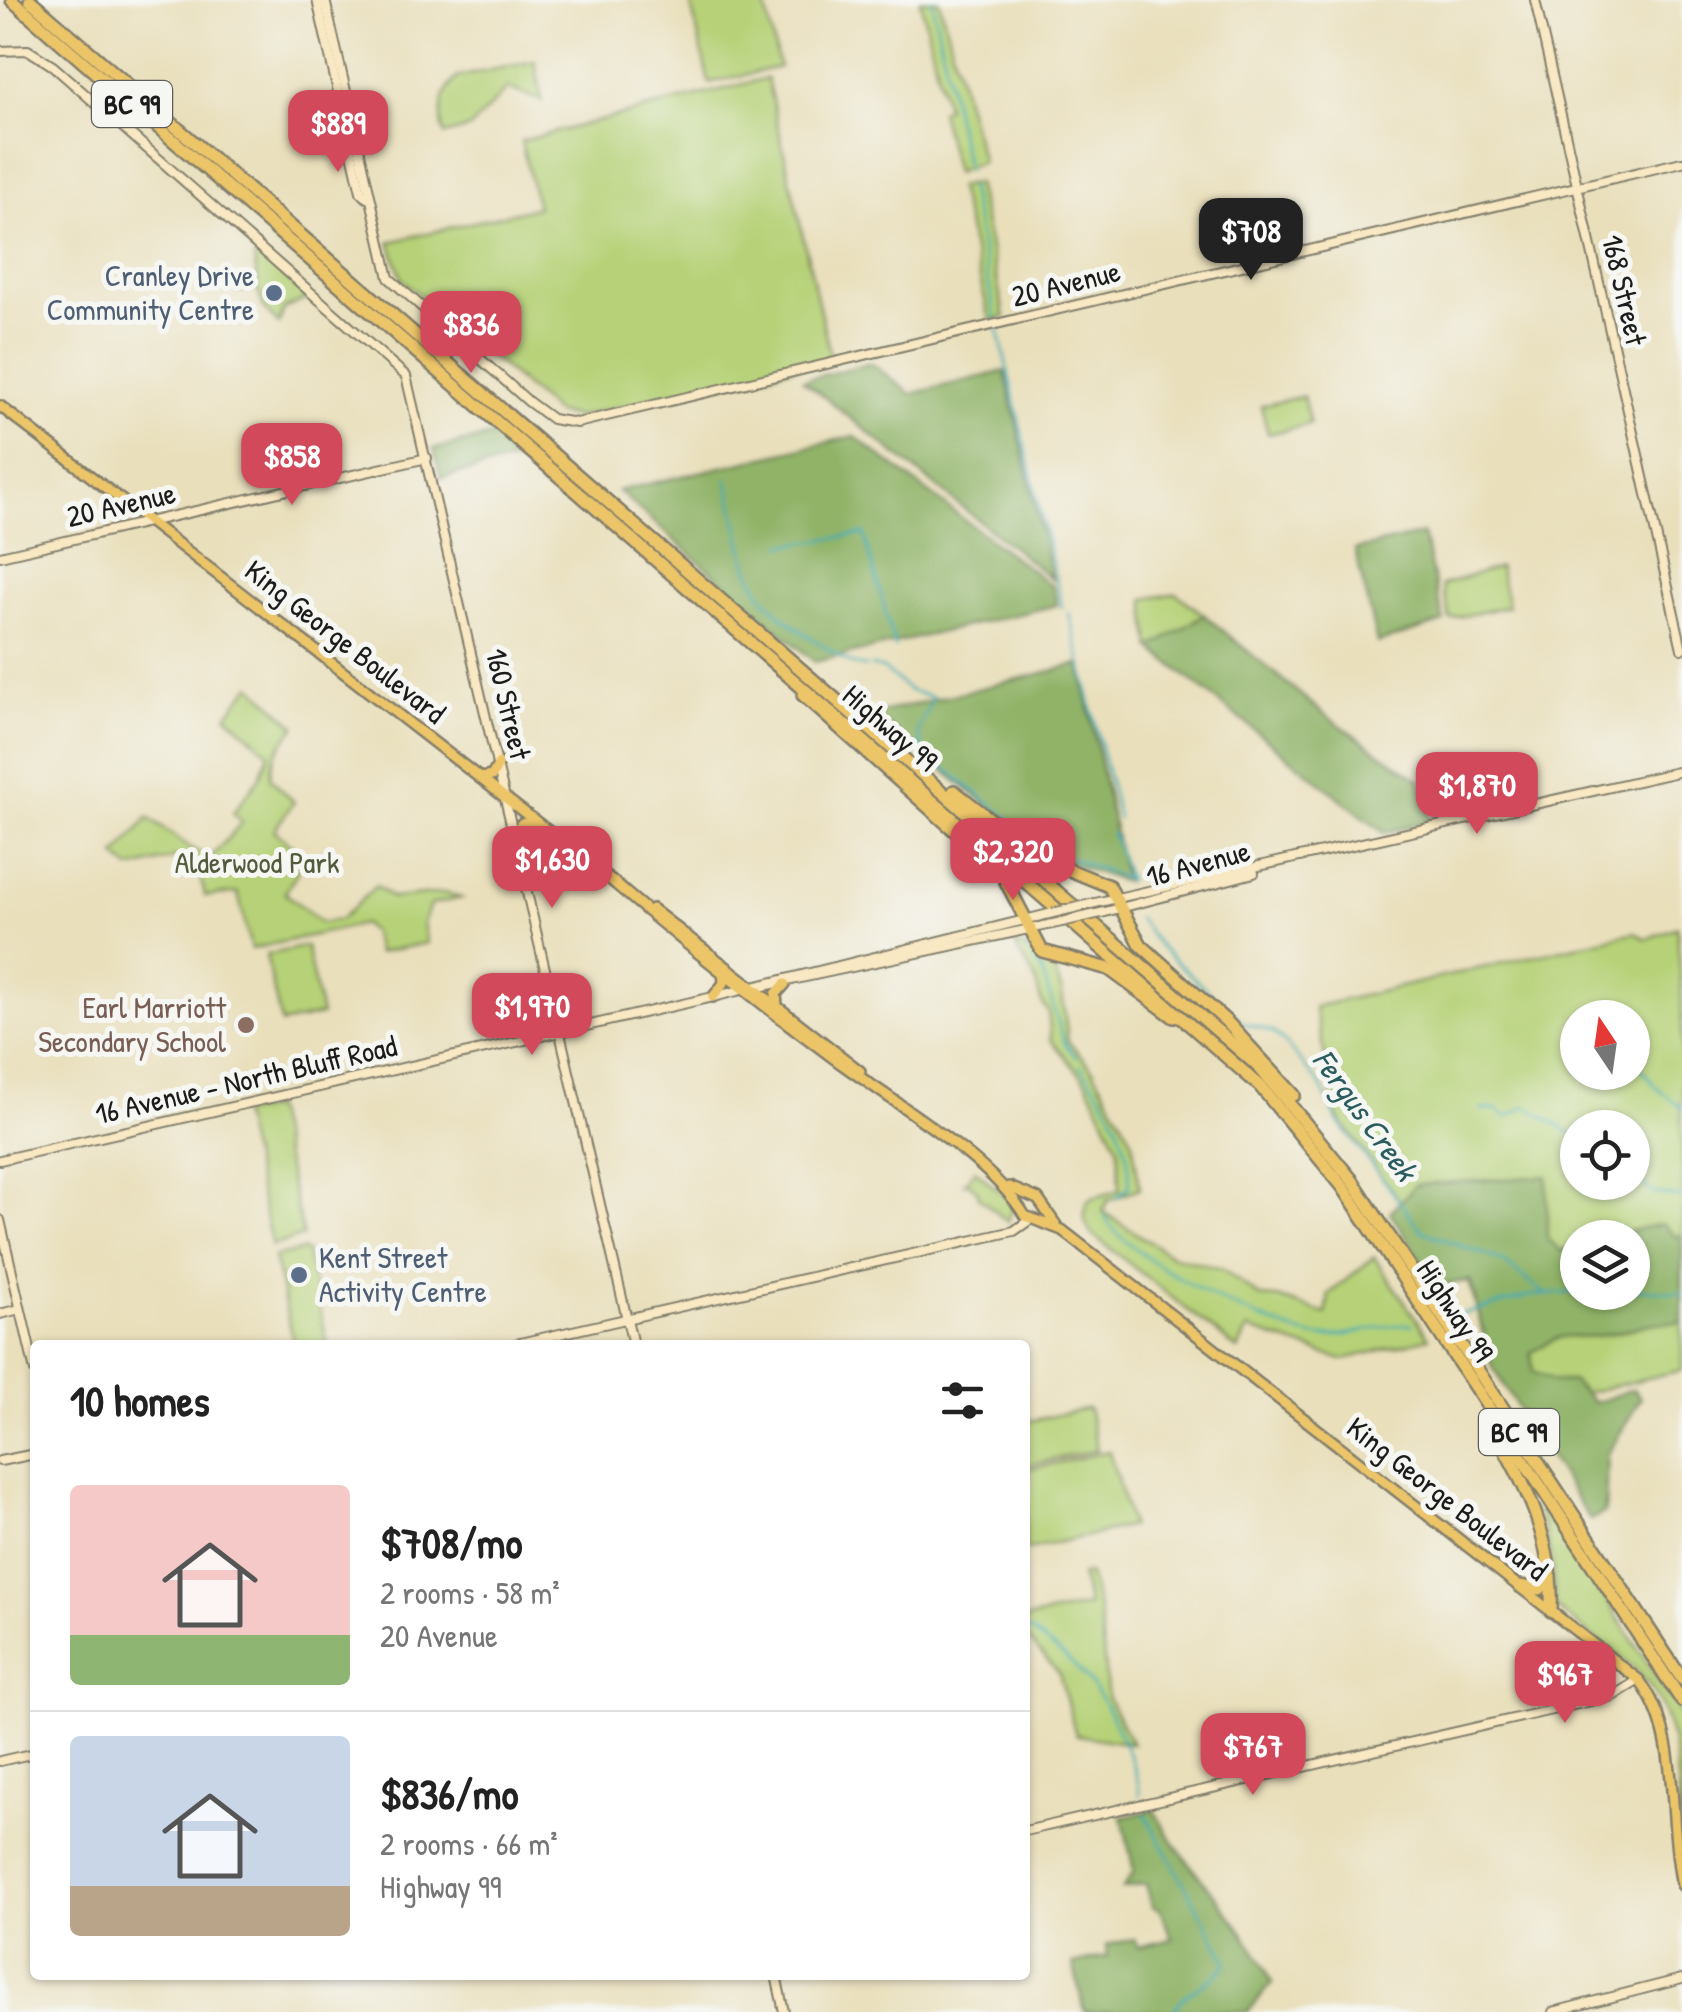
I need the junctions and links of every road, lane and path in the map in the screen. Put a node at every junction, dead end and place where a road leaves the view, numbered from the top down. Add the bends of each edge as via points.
1 (12, 0) edge
2 (30, 0) edge
3 (316, 0) edge
4 (326, 0) edge
5 (1535, 0) edge
6 (0, 50) edge
7 (1682, 162) edge
8 (1577, 186) junction
9 (367, 198) junction
10 (0, 406) edge
11 (428, 458) junction
12 (148, 522) junction
13 (0, 556) edge
14 (691, 589) junction
15 (1682, 650) edge
16 (837, 698) junction
17 (499, 764) junction
18 (1682, 771) edge
19 (480, 778) junction
20 (507, 799) junction
21 (536, 822) junction
22 (514, 833) junction
23 (612, 880) junction
24 (1119, 902) junction
25 (1026, 925) junction
26 (933, 942) junction
27 (913, 954) junction
28 (843, 962) junction
29 (722, 972) junction
30 (835, 972) junction
31 (785, 984) junction
32 (750, 988) junction
33 (713, 997) junction
34 (777, 1004) junction
35 (561, 1032) junction
36 (1271, 1098) junction
37 (900, 1105) junction
38 (0, 1160) edge
39 (974, 1163) junction
40 (1031, 1197) junction
41 (1043, 1208) junction
42 (1021, 1209) junction
43 (1377, 1217) junction
44 (1033, 1219) junction
45 (0, 1220) edge
46 (1056, 1225) junction
47 (1002, 1232) junction
48 (20, 1309) junction
49 (1426, 1313) junction
50 (0, 1314) edge
51 (627, 1320) junction
52 (534, 1340) edge
53 (632, 1340) edge
54 (30, 1350) edge
55 (30, 1455) edge
56 (0, 1462) edge
57 (1549, 1562) junction
58 (1519, 1586) junction
59 (1551, 1611) junction
60 (1640, 1680) junction
61 (1679, 1680) edge
62 (1682, 1701) edge
63 (30, 1754) edge
64 (0, 1761) edge
65 (1030, 1830) edge
66 (1682, 1885) edge
67 (777, 1980) edge
68 (1682, 1982) edge
69 (784, 2012) edge
70 (1553, 2012) edge

1 - 14 highway, Highway 99 / BC 99
2 - 16 highway, Highway 99 / BC 99
3 - 9 street
4 - 9 street
5 - 8 street, 168 Street
6 - 11 street, 160 Street via 28,50 52,66 401,368
7 - 8 street, 20 Avenue
8 - 9 street, 20 Avenue via 578,423 552,419 529,402 389,278
8 - 15 street, 168 Street
10 - 12 main road, King George Boulevard
11 - 12 street, 20 Avenue
11 - 17 street, 160 Street
12 - 13 street, 20 Avenue
12 - 19 main road, King George Boulevard
14 - 25 highway via 854,744 996,866 1013,888
14 - 36 highway, Highway 99 / BC 99
16 - 24 highway via 1040,858 1098,879
16 - 43 highway, Highway 99 / BC 99 via 1246,1055 1309,1123
17 - 19 main road via 492,776
17 - 20 street, 160 Street
18 - 24 street, 16 Avenue
19 - 20 main road, King George Boulevard
20 - 21 main road, King George Boulevard
20 - 22 street, 160 Street
21 - 22 main road
21 - 23 main road, King George Boulevard
22 - 35 street, 160 Street
23 - 29 main road, King George Boulevard
23 - 32 main road, King George Boulevard
24 - 25 street, 16 Avenue, bridge via 1095,902
24 - 25 street, 16 Avenue, bridge via 1105,912
24 - 43 highway via 1145,950 1241,1036 1295,1096
25 - 26 street, 16 Avenue
25 - 27 street, 16 Avenue
25 - 36 highway via 1046,954 1101,966 1125,979
26 - 27 street
26 - 28 street, 16 Avenue
27 - 30 street, 16 Avenue
28 - 30 street
28 - 32 street, 16 Avenue
29 - 32 main road, King George Boulevard
29 - 33 main road via 724,983
30 - 31 street, 16 Avenue
31 - 32 street, 16 Avenue
31 - 34 main road
32 - 33 street, 16 Avenue
32 - 34 main road, King George Boulevard
32 - 37 main road, King George Boulevard
33 - 35 street, 16 Avenue
34 - 37 main road, King George Boulevard
35 - 38 street, 16 Avenue - North Bluff Road
35 - 51 street, 160 Street
36 - 49 highway, Highway 99 / BC 99 via 1335,1176
37 - 39 main road, King George Boulevard
39 - 40 main road, King George Boulevard
39 - 42 main road, King George Boulevard
40 - 41 main road, King George Boulevard
40 - 42 main road
41 - 44 main road
41 - 46 main road, King George Boulevard
42 - 44 main road, King George Boulevard
42 - 47 street
43 - 61 highway, Highway 99 / BC 99
44 - 46 main road, King George Boulevard
44 - 47 street
45 - 48 street
46 - 58 main road, King George Boulevard
47 - 51 street
48 - 50 street
48 - 54 street
49 - 57 highway via 1521,1477
49 - 61 highway, Highway 99 / BC 99
51 - 52 street
51 - 53 street, 160 Street
55 - 56 street
57 - 58 highway via 1543,1587
57 - 59 highway
58 - 59 main road, King George Boulevard
59 - 60 main road, King George Boulevard
60 - 65 street via 1613,1696
60 - 66 main road, King George Boulevard via 1670,1736
61 - 62 highway
63 - 64 street
67 - 69 street
68 - 70 street

